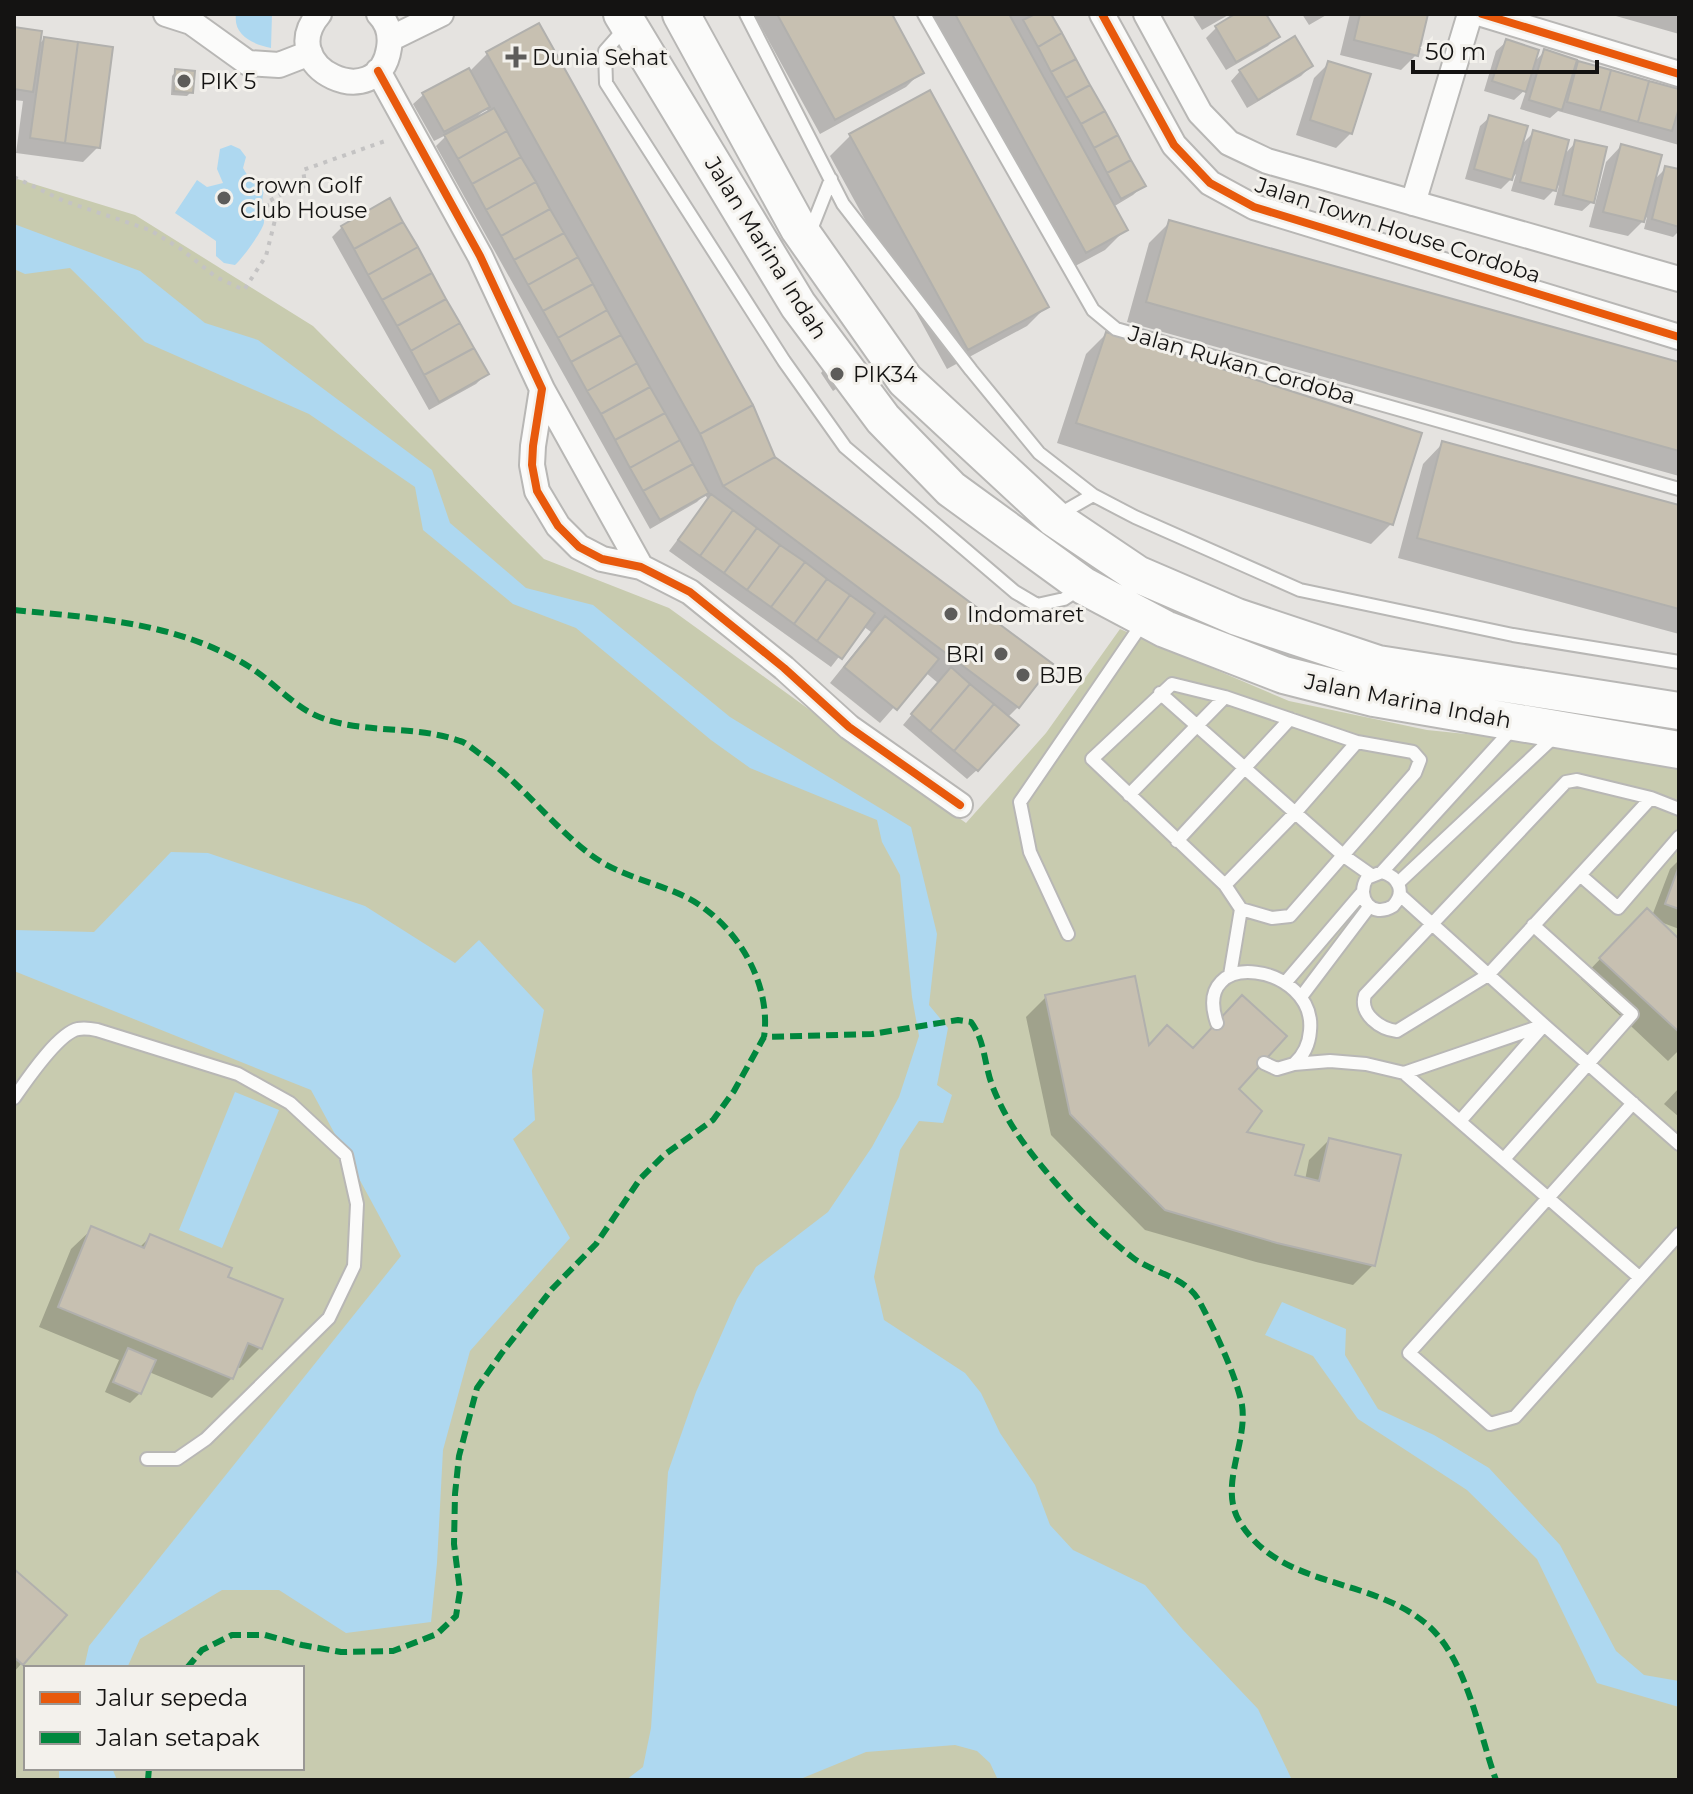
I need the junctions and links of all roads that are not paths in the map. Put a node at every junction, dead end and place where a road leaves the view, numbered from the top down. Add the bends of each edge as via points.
1 (166, 14) edge
2 (319, 14) edge
3 (379, 14) edge
4 (441, 14) edge
5 (681, 14) edge
6 (746, 14) edge
7 (924, 14) edge
8 (1102, 14) edge
9 (1146, 14) edge
10 (1470, 14) edge
11 (1482, 14) edge
12 (625, 19) edge
13 (390, 39) junction
14 (310, 53) junction
15 (378, 71) junction
16 (1679, 74) edge
17 (831, 179) junction
18 (1413, 203) junction
19 (806, 240) junction
20 (1679, 279) edge
21 (1679, 337) edge
22 (542, 389) junction
23 (1679, 489) edge
24 (1093, 495) junction
25 (1054, 518) junction
26 (641, 567) junction
27 (1084, 586) junction
28 (1144, 620) junction
29 (1679, 662) edge
30 (1160, 693) junction
31 (1225, 697) junction
32 (1679, 711) edge
33 (1290, 719) junction
34 (1517, 723) junction
35 (1195, 725) junction
36 (1560, 730) junction
37 (1357, 742) junction
38 (1679, 750) edge
39 (1245, 768) junction
40 (1129, 795) junction
41 (1651, 798) junction
42 (960, 805) dead end
43 (1679, 809) edge
44 (1295, 813) junction
45 (1679, 837) edge
46 (1177, 841) junction
47 (1344, 856) junction
48 (1377, 874) junction
49 (1580, 875) junction
50 (1225, 885) junction
51 (1399, 889) junction
52 (1361, 894) junction
53 (1369, 907) junction
54 (1241, 909) junction
55 (1432, 921) junction
56 (1533, 925) junction
57 (1068, 934) dead end
58 (1230, 975) junction
59 (1488, 975) junction
60 (1285, 983) junction
61 (1301, 997) junction
62 (1217, 1023) dead end
63 (1544, 1025) junction
64 (1264, 1063) dead end
65 (1294, 1064) junction
66 (1589, 1064) junction
67 (1404, 1073) junction
68 (14, 1098) edge
69 (1633, 1103) junction
70 (1460, 1121) junction
71 (1679, 1144) edge
72 (1504, 1159) junction
73 (1548, 1198) junction
74 (1679, 1234) edge
75 (1639, 1277) junction
76 (147, 1459) dead end

1 - 14 street via 191,22 248,63 279,65
2 - 14 street via 309,35
3 - 13 street
4 - 13 street
5 - 19 main road, Jalan Marina Indah
6 - 17 lane
7 - 23 lane, Jalan Rukan Cordoba via 1093,310 1116,329
8 - 21 street, Jalan Town House Cordoba via 1174,145 1210,183 1254,207
9 - 18 street via 1200,113 1229,143 1267,161
10 - 18 street
11 - 16 street
12 - 27 main road, Jalan Marina Indah via 798,305 883,419 951,489
12 - 27 lane via 605,51 606,83 845,447 1037,605 1064,599
13 - 15 street via 388,57
14 - 15 street via 318,68 347,82
15 - 22 street via 480,256
17 - 19 lane
17 - 24 lane via 852,216 1039,453
18 - 20 street
19 - 25 main road, Jalan Marina Indah via 905,380
22 - 26 street
22 - 26 street via 533,446 537,491 558,526 579,547 602,559
24 - 25 lane
24 - 29 lane via 1300,590 1513,635
25 - 32 main road, Jalan Marina Indah via 1137,574 1237,617 1378,664
26 - 42 street via 690,592 849,727
27 - 28 main road, Jalan Marina Indah
28 - 34 main road, Jalan Marina Indah via 1284,675 1374,698
28 - 57 lane via 1020,802 1030,852
30 - 31 lane via 1176,683
30 - 35 lane
30 - 40 lane via 1093,756
31 - 33 lane
31 - 35 lane
33 - 37 lane
33 - 39 lane
34 - 36 main road, Jalan Marina Indah
34 - 48 lane
35 - 39 lane
35 - 40 lane
36 - 38 main road, Jalan Marina Indah
36 - 51 lane
37 - 44 lane
37 - 47 lane via 1413,752 1420,760 1415,773
39 - 44 lane
39 - 46 lane
40 - 46 lane
41 - 43 lane
41 - 49 lane
41 - 55 lane via 1577,780 1566,782
44 - 47 lane
44 - 50 lane
45 - 49 lane via 1618,908
46 - 50 lane
47 - 48 lane
47 - 54 lane via 1290,916 1272,918
48 - 51 lane via 1391,876
48 - 52 lane via 1364,883
49 - 56 lane
50 - 54 lane
51 - 53 lane via 1397,902 1387,910
51 - 55 lane
52 - 53 lane
52 - 60 lane
53 - 61 lane
54 - 58 lane
55 - 59 lane
55 - 59 lane via 1365,995 1370,1018 1397,1031
56 - 59 lane
56 - 66 lane via 1632,1014
58 - 60 lane via 1256,972
58 - 62 lane via 1216,990
59 - 63 lane
60 - 61 lane
61 - 65 lane via 1311,1026 1308,1044
63 - 66 lane
63 - 67 lane
63 - 70 lane
64 - 65 lane via 1277,1069
65 - 67 lane via 1330,1061
66 - 69 lane
66 - 72 lane
67 - 70 lane
68 - 76 lane via 66,1035 97,1030 238,1074 290,1103 346,1155 357,1204 354,1266 329,1318 206,1439 177,1459
69 - 71 lane
69 - 73 lane
70 - 72 lane
72 - 73 lane
73 - 75 lane
73 - 75 lane via 1409,1353 1490,1424 1515,1417
74 - 75 lane

